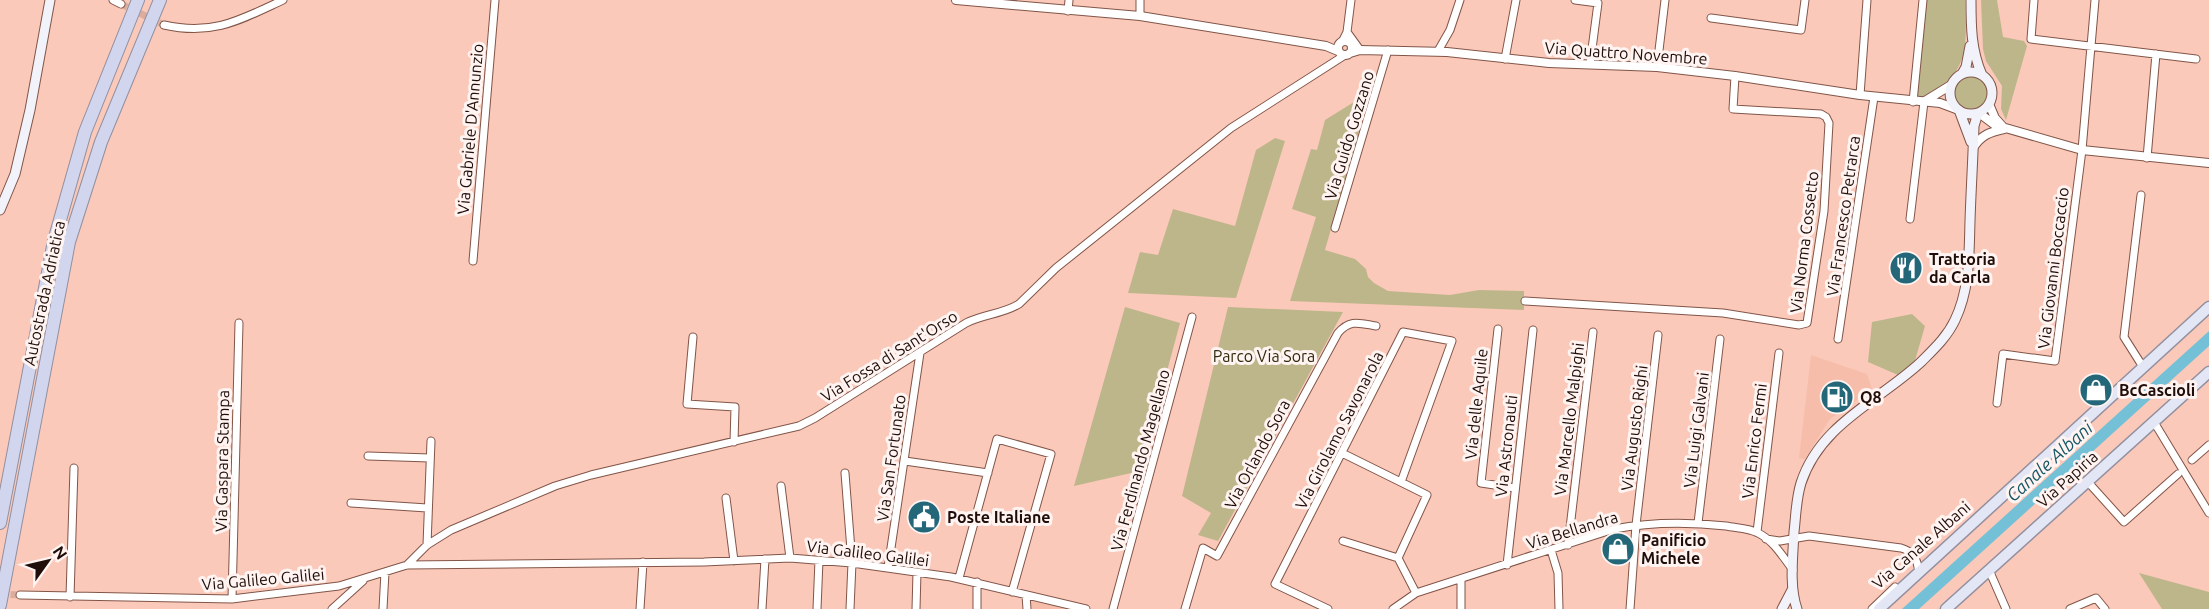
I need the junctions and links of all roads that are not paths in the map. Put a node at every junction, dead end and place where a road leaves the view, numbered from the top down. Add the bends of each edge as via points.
1 (113, 0) edge
2 (138, 0) edge
3 (160, 0) edge
4 (283, 0) edge
5 (495, 0) edge
6 (956, 0) edge
7 (1069, 0) edge
8 (1140, 0) edge
9 (1351, 0) edge
10 (1461, 0) edge
11 (1516, 0) edge
12 (1575, 0) edge
13 (1665, 0) edge
14 (1805, 0) edge
15 (1867, 0) edge
16 (1923, 0) edge
17 (1971, 0) edge
18 (2034, 0) edge
19 (2095, 0) edge
20 (51, 2) edge
21 (121, 4) dead end
22 (1068, 11) junction
23 (1140, 16) junction
24 (1711, 18) dead end
25 (164, 25) tunnel mouth
26 (1347, 32) junction
27 (1972, 40) junction
28 (2091, 46) junction
29 (1344, 48) junction
30 (1360, 50) junction
31 (1388, 50) junction
32 (1443, 52) junction
33 (2156, 54) junction
34 (1505, 59) junction
35 (2196, 59) dead end
36 (1590, 64) junction
37 (1657, 67) junction
38 (1962, 74) junction
39 (1982, 75) junction
40 (1735, 76) junction
41 (1951, 85) junction
42 (1860, 95) junction
43 (1874, 97) junction
44 (1913, 102) junction
45 (1924, 102) junction
46 (1989, 104) junction
47 (1957, 110) junction
48 (1978, 113) junction
49 (2005, 129) junction
50 (1973, 148) junction
51 (2082, 150) junction
52 (2147, 158) junction
53 (2209, 163) edge
54 (2141, 195) dead end
55 (0, 210) edge
56 (1910, 219) dead end
57 (1335, 228) dead end
58 (473, 261) dead end
59 (1525, 301) dead end
60 (2209, 307) edge
61 (1192, 317) dead end
62 (239, 323) dead end
63 (1376, 326) dead end
64 (1498, 329) dead end
65 (1533, 330) dead end
66 (1593, 332) dead end
67 (1658, 335) dead end
68 (693, 337) dead end
69 (1720, 339) dead end
70 (1838, 339) dead end
71 (920, 353) junction
72 (1779, 353) dead end
73 (2143, 367) junction
74 (2209, 372) edge
75 (1997, 403) dead end
76 (2154, 422) junction
77 (430, 441) dead end
78 (734, 442) junction
79 (2209, 445) edge
80 (1342, 453) junction
81 (368, 456) dead end
82 (429, 458) junction
83 (2192, 460) dead end
84 (905, 461) junction
85 (74, 468) dead end
86 (988, 472) junction
87 (845, 473) dead end
88 (2178, 474) dead end
89 (2087, 481) junction
90 (1401, 482) junction
91 (781, 486) dead end
92 (1515, 488) junction
93 (726, 498) dead end
94 (351, 503) dead end
95 (427, 508) junction
96 (1991, 508) junction
97 (2209, 513) edge
98 (0, 523) edge
99 (1698, 523) junction
100 (1636, 525) junction
101 (1757, 532) junction
102 (1794, 538) junction
103 (1766, 539) junction
104 (1343, 541) dead end
105 (427, 545) junction
106 (1568, 545) junction
107 (1551, 550) junction
108 (790, 558) junction
109 (1398, 558) junction
110 (765, 559) junction
111 (819, 560) junction
112 (734, 561) junction
113 (643, 562) junction
114 (852, 563) junction
115 (407, 565) junction
116 (1507, 565) junction
117 (888, 567) junction
118 (1918, 567) junction
119 (1793, 570) junction
120 (1989, 570) junction
121 (385, 572) junction
122 (917, 572) junction
123 (959, 578) junction
124 (365, 579) junction
125 (1461, 579) junction
126 (977, 582) junction
127 (1793, 588) junction
128 (1012, 592) junction
129 (1416, 593) junction
130 (20, 595) tunnel mouth
131 (1026, 595) junction
132 (70, 597) junction
133 (232, 599) junction
134 (0, 605) edge
135 (332, 609) edge
136 (382, 609) edge
137 (640, 609) edge
138 (762, 609) edge
139 (817, 609) edge
140 (850, 609) edge
141 (916, 609) edge
142 (976, 609) edge
143 (1027, 609) edge
144 (1086, 609) edge
145 (1113, 609) edge
146 (1185, 609) edge
147 (1328, 609) edge
148 (1393, 609) edge
149 (1461, 609) edge
150 (1558, 609) edge
151 (1630, 609) edge
152 (1782, 609) edge
153 (1797, 609) edge
154 (1872, 609) edge
155 (1879, 609) edge
156 (1946, 609) edge
157 (2006, 609) edge
158 (2070, 609) edge
159 (2105, 609) edge

1 - 21 street
2 - 98 highway, Autostrada Adriatica via 85,132 54,241
3 - 134 highway, Autostrada Adriatica via 101,142 69,242
4 - 25 street via 204,30
5 - 58 street, Via Gabriele D'Annunzio
6 - 22 street
7 - 22 street
8 - 23 street
9 - 26 street
10 - 32 street
11 - 34 street
12 - 36 street via 1598,3
13 - 37 street
14 - 24 street via 1801,30
15 - 42 street
16 - 44 street
17 - 27 main road
18 - 28 street via 2031,39
19 - 28 street
20 - 55 main road via 15,174
22 - 23 street
23 - 29 street
26 - 29 street
26 - 30 street
27 - 38 main road
27 - 39 main road
28 - 33 street
28 - 51 street
29 - 30 street, Via Quattro Novembre
29 - 71 street, Via Fossa di Sant'Orso via 1331,64 1231,128 1081,248 1019,304 980,316
30 - 31 street, Via Quattro Novembre
31 - 32 street, Via Quattro Novembre
31 - 57 street, Via Guido Gozzano
32 - 34 street, Via Quattro Novembre
33 - 35 street
33 - 52 street
34 - 36 street, Via Quattro Novembre
36 - 37 street, Via Quattro Novembre
37 - 40 street, Via Quattro Novembre
38 - 39 main road
38 - 41 main road
39 - 46 main road via 1991,88
40 - 42 street, Via Quattro Novembre
40 - 59 street, Via Norma Cossetto via 1733,110 1821,114 1829,123 1824,212 1807,323 1723,313
41 - 45 street
41 - 47 main road via 1950,98
42 - 43 street, Via Quattro Novembre
43 - 44 street, Via Quattro Novembre
43 - 70 street, Via Francesco Petrarca
44 - 45 street, Via Quattro Novembre
45 - 47 street, Via Quattro Novembre
45 - 56 street
46 - 48 main road
46 - 49 street
47 - 48 main road
47 - 50 main road
48 - 49 street
48 - 50 main road
49 - 50 street via 1988,133
49 - 51 street
50 - 102 main road via 1968,268 1964,297 1955,321 1941,343 1900,381 1830,434 1801,482
51 - 52 street
51 - 75 street, Via Giovanni Boccaccio via 2055,361 2003,354
52 - 53 street
54 - 73 street via 2124,337
60 - 73 main road, Via Canale Albani
61 - 145 street, Via Ferdinando Magellano
62 - 133 street, Via Gaspara Stampa
63 - 146 street, Via Orlando Sora via 1354,322 1338,333 1217,556 1203,548
64 - 92 street, Via delle Aquile via 1481,483
65 - 92 street, Via Astronauti
66 - 106 street, Via Marcello Malpighi
67 - 100 street, Via Augusto Righi
68 - 78 street via 687,404 735,407
69 - 99 street, Via Luigi Galvani
71 - 78 street, Via Fossa di Sant'Orso via 799,426
71 - 84 street, Via San Fortunato
72 - 101 street, Via Enrico Fermi
73 - 96 main road, Via Canale Albani
74 - 76 main road, Via Papiria
76 - 89 main road, Via Papiria
76 - 97 street
77 - 82 street
78 - 105 street, Via Fossa di Sant'Orso via 555,486 470,521
79 - 83 street
80 - 90 street
80 - 90 street, Via Girolamo Savonarola via 1403,332 1452,341
80 - 147 street, Via Girolamo Savonarola via 1275,584
81 - 82 street
82 - 95 street
84 - 86 street
84 - 117 street, Via San Fortunato
85 - 132 street
86 - 123 street
86 - 128 street via 997,439 1051,454
87 - 114 street
88 - 89 street via 2124,522
89 - 120 main road, Via Papiria
90 - 109 street via 1427,495
91 - 108 street
92 - 116 street, Via Astronauti
93 - 112 street
94 - 95 street
95 - 105 street
96 - 118 street, Via Canale Albani via 1980,512
96 - 155 main road, Via Canale Albani
99 - 100 street, Via Bellandra
99 - 101 street, Via Bellandra
100 - 106 street, Via Bellandra
100 - 151 street, Via Augusto Righi
101 - 103 street, Via Bellandra
102 - 103 street
102 - 118 street via 1809,536 1910,550
102 - 119 main road
103 - 119 street, Via Bellandra
104 - 109 street
105 - 115 street, Via Fossa di Sant'Orso
106 - 107 street, Via Bellandra
107 - 116 street, Via Bellandra
107 - 150 street via 1558,573
108 - 110 street, Via Galileo Galilei
108 - 111 street, Via Galileo Galilei
109 - 129 street
110 - 112 street, Via Galileo Galilei
110 - 138 street
111 - 114 street, Via Galileo Galilei
111 - 139 street
112 - 113 street, Via Galileo Galilei
113 - 115 street, Via Galileo Galilei
113 - 137 street
114 - 117 street, Via Galileo Galilei
114 - 140 street
115 - 121 street, Via Galileo Galilei
116 - 125 street, Via Bellandra
117 - 122 street, Via Galileo Galilei
118 - 154 street, Via Canale Albani
119 - 127 main road
120 - 156 main road, Via Papiria
120 - 157 street
121 - 124 street, Via Galileo Galilei
121 - 136 street
122 - 123 street, Via Galileo Galilei
122 - 141 street
123 - 126 street, Via Galileo Galilei
124 - 133 street, Via Galileo Galilei via 339,586
124 - 135 street
125 - 129 street, Via Bellandra
125 - 149 street
126 - 128 street, Via Galileo Galilei
126 - 142 street
127 - 152 main road
127 - 153 main road
128 - 131 street, Via Galileo Galilei
129 - 148 street, Via Bellandra
130 - 132 street, Via Galileo Galilei
131 - 143 street
131 - 144 street, Via Galileo Galilei
132 - 133 street, Via Galileo Galilei
158 - 159 street via 2096,598

